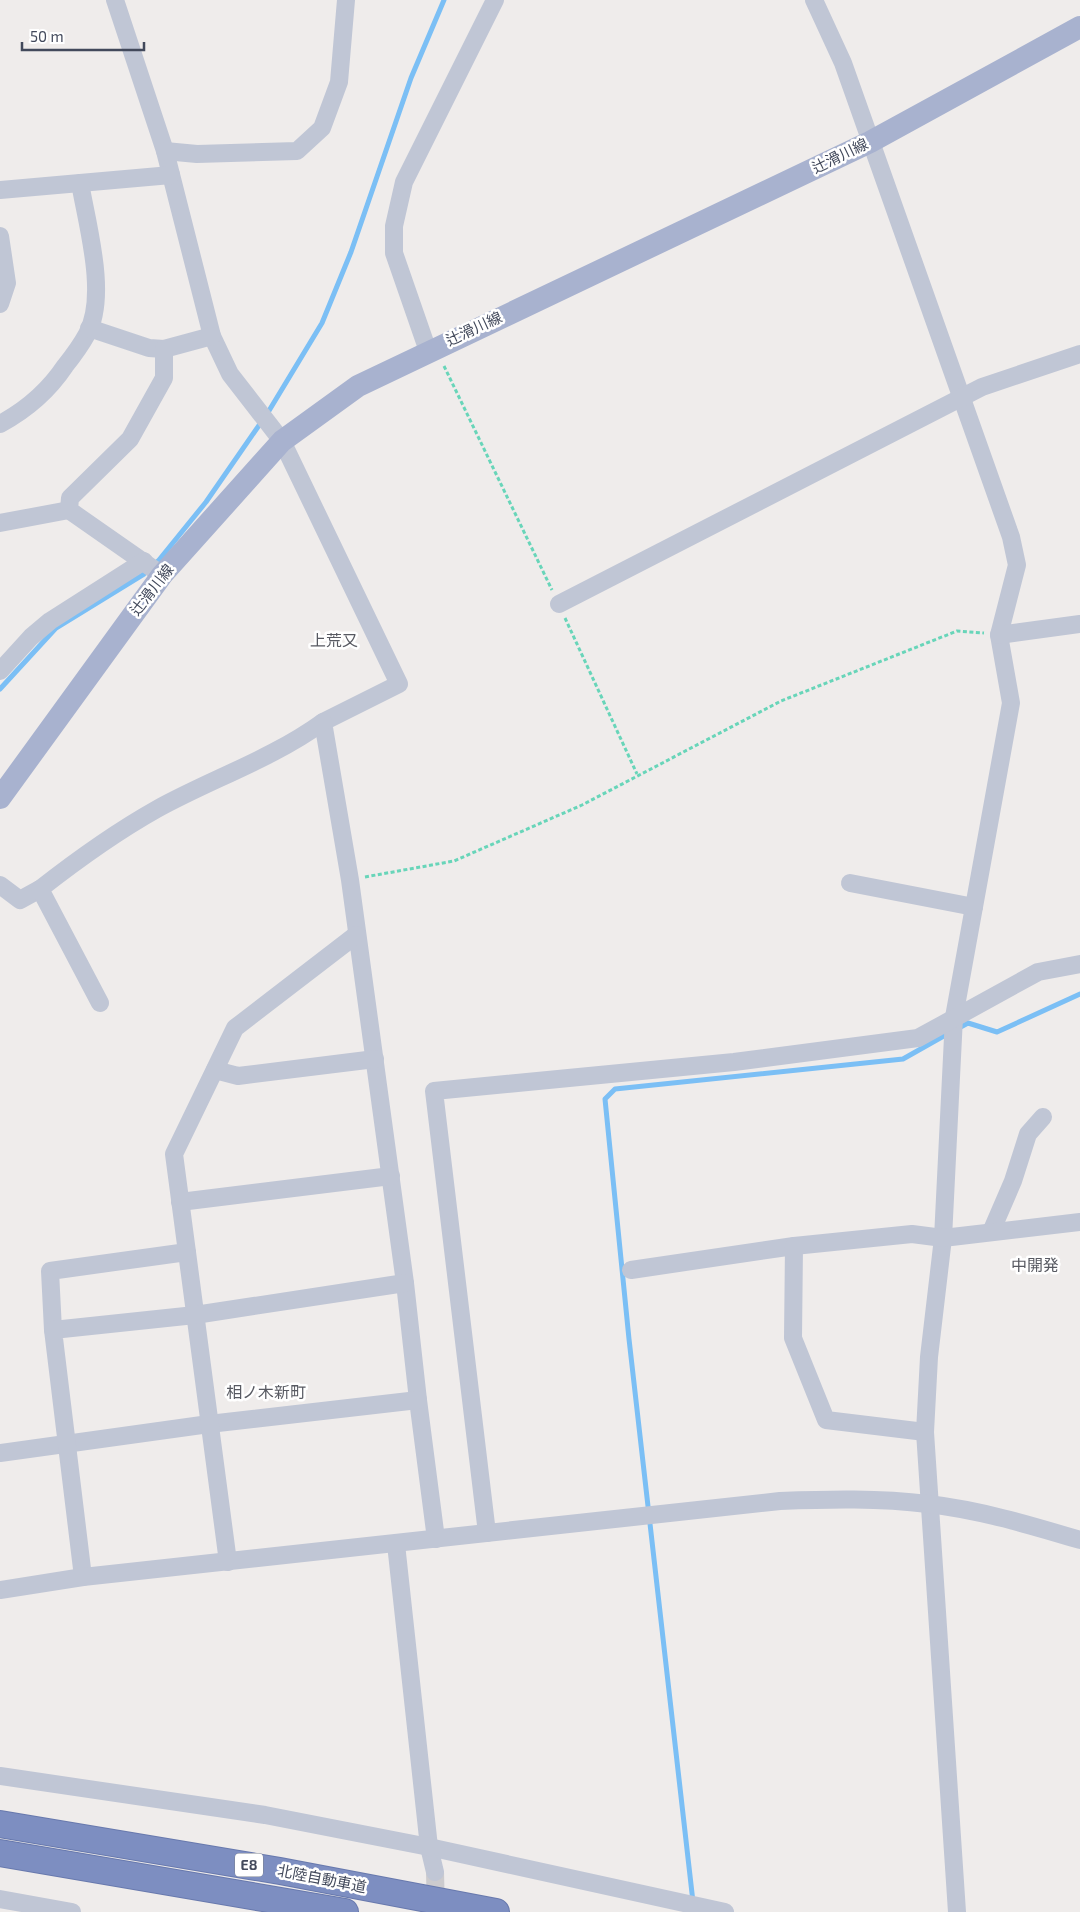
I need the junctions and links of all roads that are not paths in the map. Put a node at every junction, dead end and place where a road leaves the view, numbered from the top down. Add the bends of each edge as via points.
1 (115, 0) edge
2 (346, 0) edge
3 (496, 0) edge
4 (814, 0) edge
5 (1080, 27) edge
6 (870, 142) junction
7 (165, 151) junction
8 (171, 175) junction
9 (80, 183) junction
10 (0, 190) edge
11 (0, 236) edge
12 (0, 304) edge
13 (89, 328) junction
14 (212, 336) junction
15 (164, 349) junction
16 (428, 351) junction
17 (1080, 354) edge
18 (962, 398) junction
19 (0, 424) edge
20 (282, 441) junction
21 (69, 510) junction
22 (0, 524) edge
23 (144, 562) junction
24 (162, 574) junction
25 (559, 604) road end
26 (1080, 624) edge
27 (1000, 634) junction
28 (0, 671) edge
29 (323, 722) junction
30 (0, 798) edge
31 (850, 883) dead end
32 (0, 886) edge
33 (40, 889) junction
34 (974, 907) junction
35 (356, 935) junction
36 (1080, 964) edge
37 (100, 1004) dead end
38 (954, 1017) junction
39 (375, 1059) junction
40 (215, 1070) junction
41 (1043, 1116) dead end
42 (391, 1176) junction
43 (180, 1202) junction
44 (1080, 1222) edge
45 (992, 1232) junction
46 (943, 1238) junction
47 (794, 1246) junction
48 (187, 1252) junction
49 (631, 1270) dead end
50 (405, 1283) junction
51 (195, 1315) junction
52 (53, 1330) junction
53 (418, 1400) junction
54 (209, 1424) junction
55 (925, 1432) junction
56 (68, 1442) junction
57 (0, 1453) edge
58 (929, 1504) junction
59 (487, 1533) junction
60 (436, 1539) junction
61 (1080, 1540) edge
62 (396, 1544) junction
63 (228, 1562) junction
64 (83, 1577) junction
65 (0, 1590) edge
66 (0, 1776) edge
67 (0, 1824) edge
68 (429, 1847) junction
69 (0, 1853) edge
70 (435, 1872) tunnel mouth
71 (0, 1899) edge
72 (72, 1912) edge
73 (345, 1912) edge
74 (496, 1912) edge
75 (725, 1912) edge
76 (957, 1912) edge

1 - 7 street
2 - 7 street via 339,82 322,128 297,151 206,154
3 - 16 street via 404,182 394,226 394,253
4 - 6 street via 843,63
5 - 6 main road, 辻滑川線
6 - 16 main road, 辻滑川線
6 - 18 street
7 - 8 street
8 - 9 street
8 - 14 street
9 - 10 street
9 - 13 street via 96,284 96,306
11 - 12 street via 6,283
13 - 15 street via 148,348
13 - 19 street via 55,381 19,414
14 - 15 street
14 - 20 street via 230,374
15 - 21 street via 164,378 130,439 70,498
16 - 20 main road, 辻滑川線 via 358,386
17 - 18 street via 982,387
18 - 25 street
18 - 27 street via 1011,537 1017,565
20 - 24 main road, 辻滑川線
20 - 29 street via 399,684
21 - 22 street
21 - 23 street
23 - 24 street
23 - 28 street via 50,621
24 - 30 main road, 辻滑川線
26 - 27 street
27 - 34 street via 1012,703
29 - 33 street via 300,738 157,809 83,856
29 - 35 street
31 - 34 street
32 - 33 street via 20,900
33 - 37 street
34 - 38 street
35 - 39 street
35 - 40 street via 235,1028
36 - 38 street via 1038,972
38 - 46 street
38 - 59 street via 918,1038 734,1062 434,1091
39 - 40 street via 238,1076
39 - 42 street
40 - 43 street via 174,1154
41 - 45 street via 1028,1134
42 - 43 street
42 - 50 street
43 - 48 street
44 - 45 street
45 - 46 street
46 - 47 street via 912,1234
46 - 55 street via 929,1357
47 - 49 street
47 - 55 street via 793,1338 826,1420
48 - 51 street
48 - 52 street via 50,1271
50 - 51 street
50 - 53 street
51 - 52 street
51 - 54 street
52 - 56 street
53 - 54 street
53 - 60 street
54 - 56 street
54 - 63 street
55 - 58 street
56 - 57 street
56 - 64 street
58 - 59 street via 848,1498 780,1501
58 - 61 street via 1014,1520
58 - 76 street
59 - 60 street
60 - 62 street
62 - 63 street
62 - 68 street
63 - 64 street
64 - 65 street
66 - 68 street via 265,1814
67 - 74 highway, 北陸自動車道 / E8 via 280,1871
68 - 70 street
68 - 75 street
69 - 73 highway, 北陸自動車道 / E8
71 - 72 street

